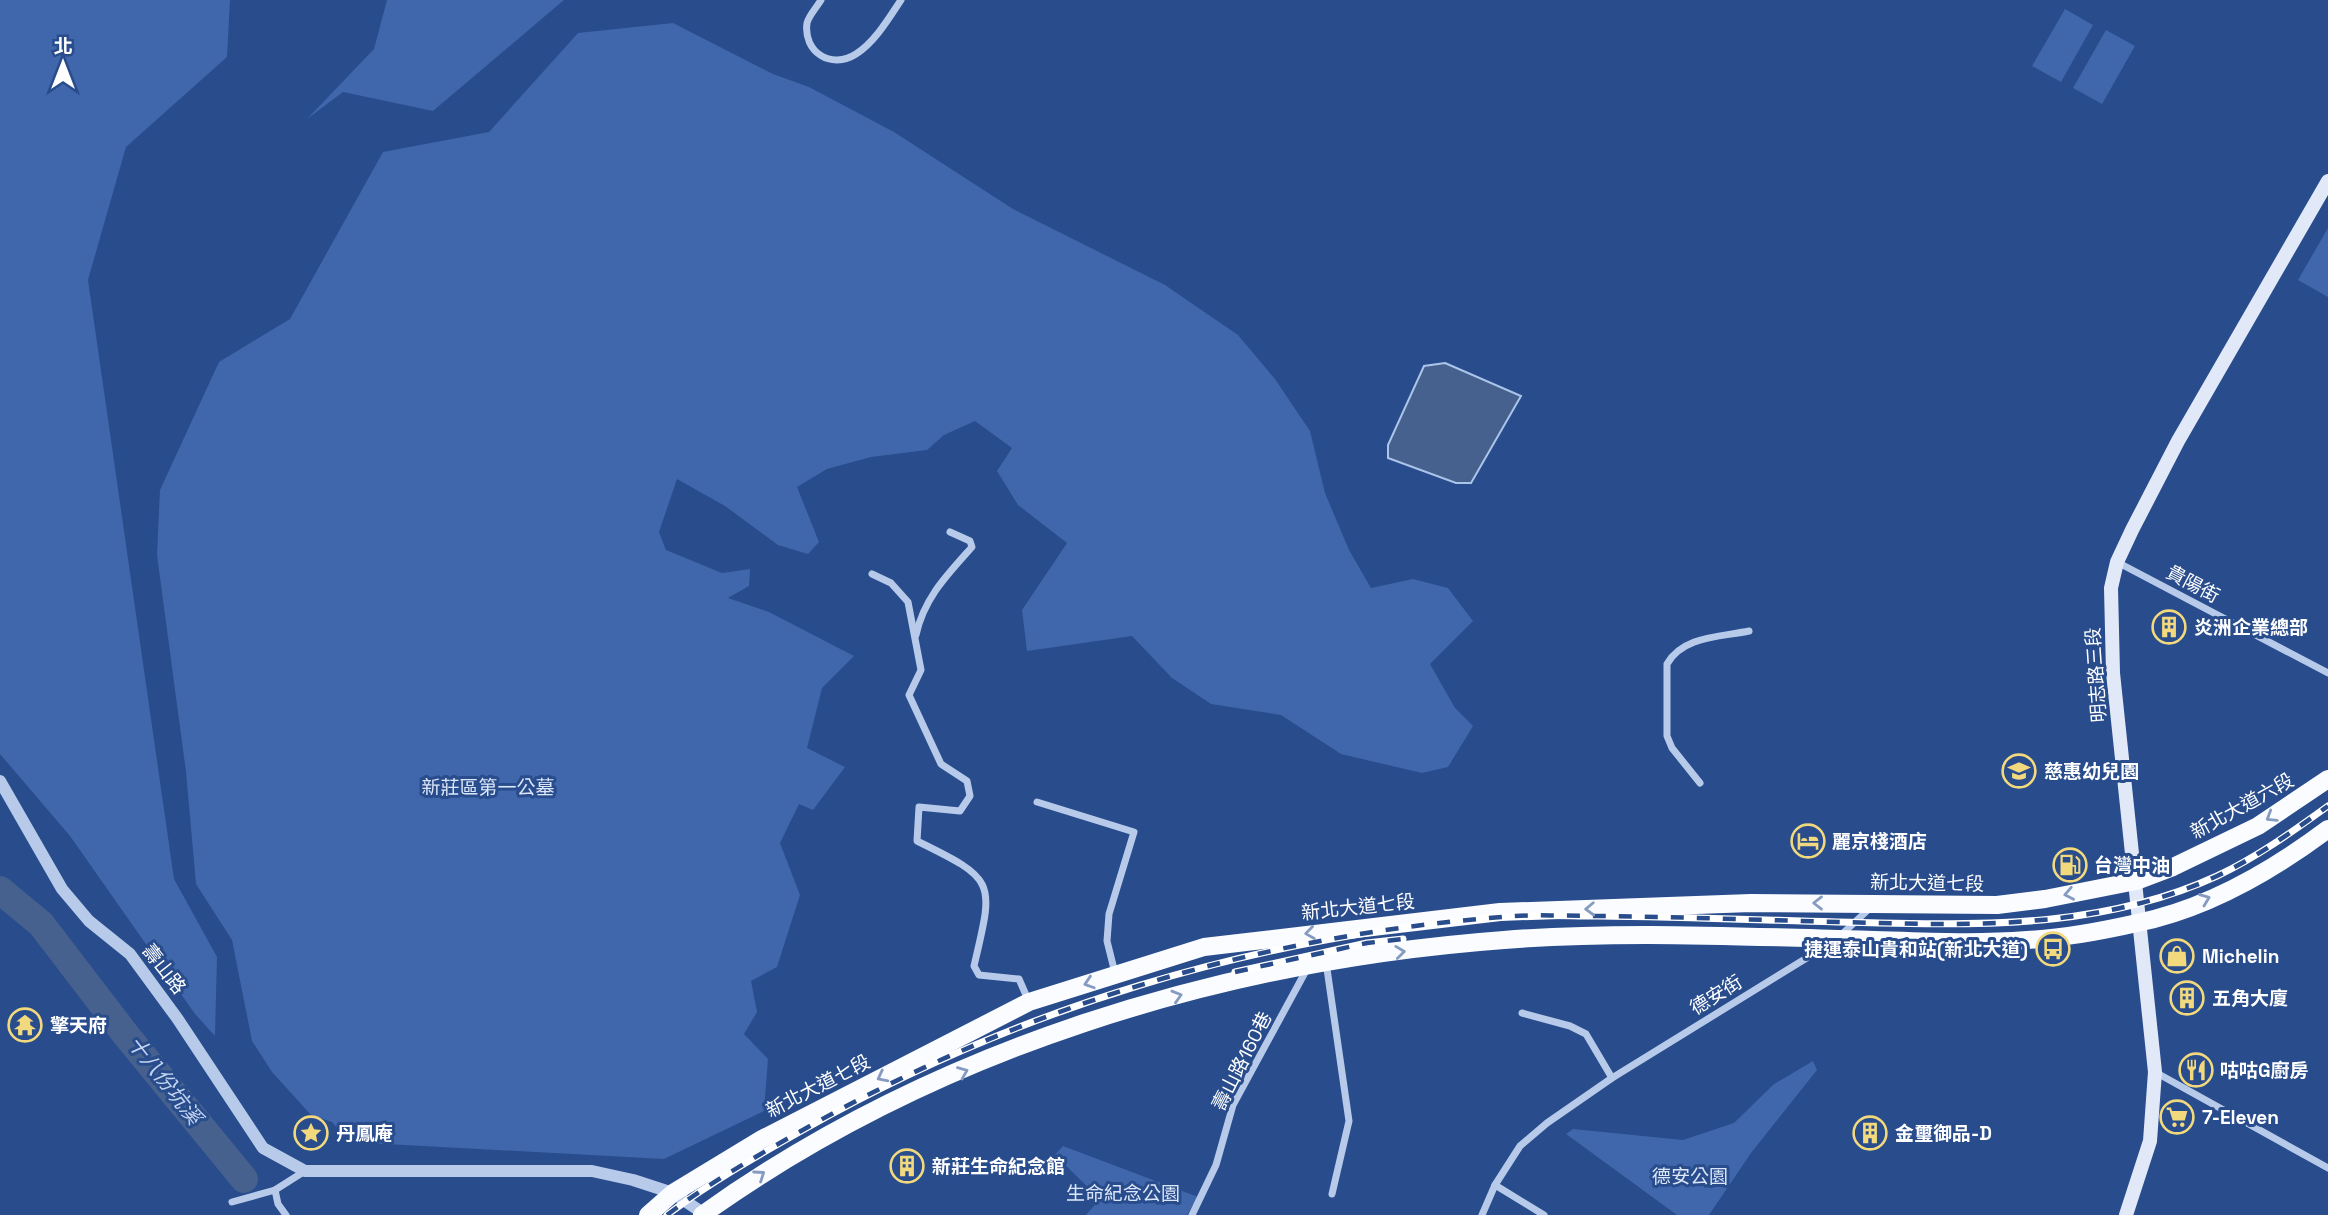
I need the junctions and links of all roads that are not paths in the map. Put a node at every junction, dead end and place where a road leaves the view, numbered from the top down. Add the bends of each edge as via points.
1 (821, 0) edge
2 (901, 0) edge
3 (2328, 181) edge
4 (950, 532) dead end
5 (2117, 562) junction
6 (872, 575) dead end
7 (1749, 631) dead end
8 (915, 639) junction
9 (2328, 673) edge
10 (2328, 779) edge
11 (0, 781) edge
12 (1700, 783) dead end
13 (1037, 802) dead end
14 (2328, 829) edge
15 (2136, 881) junction
16 (1875, 903) junction
17 (2141, 923) junction
18 (1837, 939) junction
19 (1318, 963) junction
20 (1115, 974) junction
21 (1029, 1002) junction
22 (1522, 1013) dead end
23 (2155, 1072) junction
24 (1612, 1078) junction
25 (2328, 1168) edge
26 (305, 1171) junction
27 (1495, 1185) junction
28 (275, 1190) junction
29 (673, 1193) junction
30 (1332, 1194) dead end
31 (232, 1202) dead end
32 (286, 1215) edge
33 (648, 1215) edge
34 (704, 1215) edge
35 (1192, 1215) edge
36 (1482, 1215) edge
37 (1544, 1215) edge
38 (2126, 1215) edge

1 - 2 street via 807,21 808,45 818,56 835,61 855,55
3 - 5 main road, 明志路三段 via 2178,441
4 - 8 street via 970,541 972,547 922,610
5 - 9 street, 貴陽街
5 - 15 main road, 明志路三段 via 2111,587 2113,673
6 - 8 street via 891,583 908,603
7 - 12 street via 1690,642 1672,654 1667,664 1667,736
8 - 21 street via 921,670 909,695 941,764 967,781 970,796 960,811 919,807 916,841 961,863 984,885 989,904 974,966 979,975 1019,979
10 -> 15 main road, 新北大道六段 via 2258,826
11 - 26 street, 壽山路 via 62,889 89,921 130,954 256,1141
13 - 20 street via 1134,832 1109,914 1107,941
17 -> 14 main road via 2256,878
15 -> 16 main road, 新北大道七段 via 1997,905
15 - 17 main road, 明志路三段
16 - 18 street, 德安街
16 -> 20 main road, 新北大道七段 via 1500,912 1204,947
17 - 18 main road via 2028,940
17 - 23 main road, 明志路三段
19 -> 18 main road via 1503,940 1630,936
18 - 24 street, 德安街
19 - 30 street via 1349,1121
34 -> 19 main road via 771,1167 915,1091 1060,1031 1184,993
19 - 35 street, 壽山路160巷 via 1233,1105 1216,1165
20 -> 21 main road, 新北大道七段
21 -> 29 main road, 新北大道七段 via 762,1139
22 - 24 street via 1586,1034
23 - 25 street
23 - 38 main road, 明志路三段 via 2150,1141
24 - 27 street, 德安街 via 1520,1146
26 - 28 street
26 - 29 street via 592,1171
27 - 36 street, 德安街
27 - 37 street
28 - 31 street
28 - 32 street
29 - 33 main road, 新北大道七段
29 - 34 street

